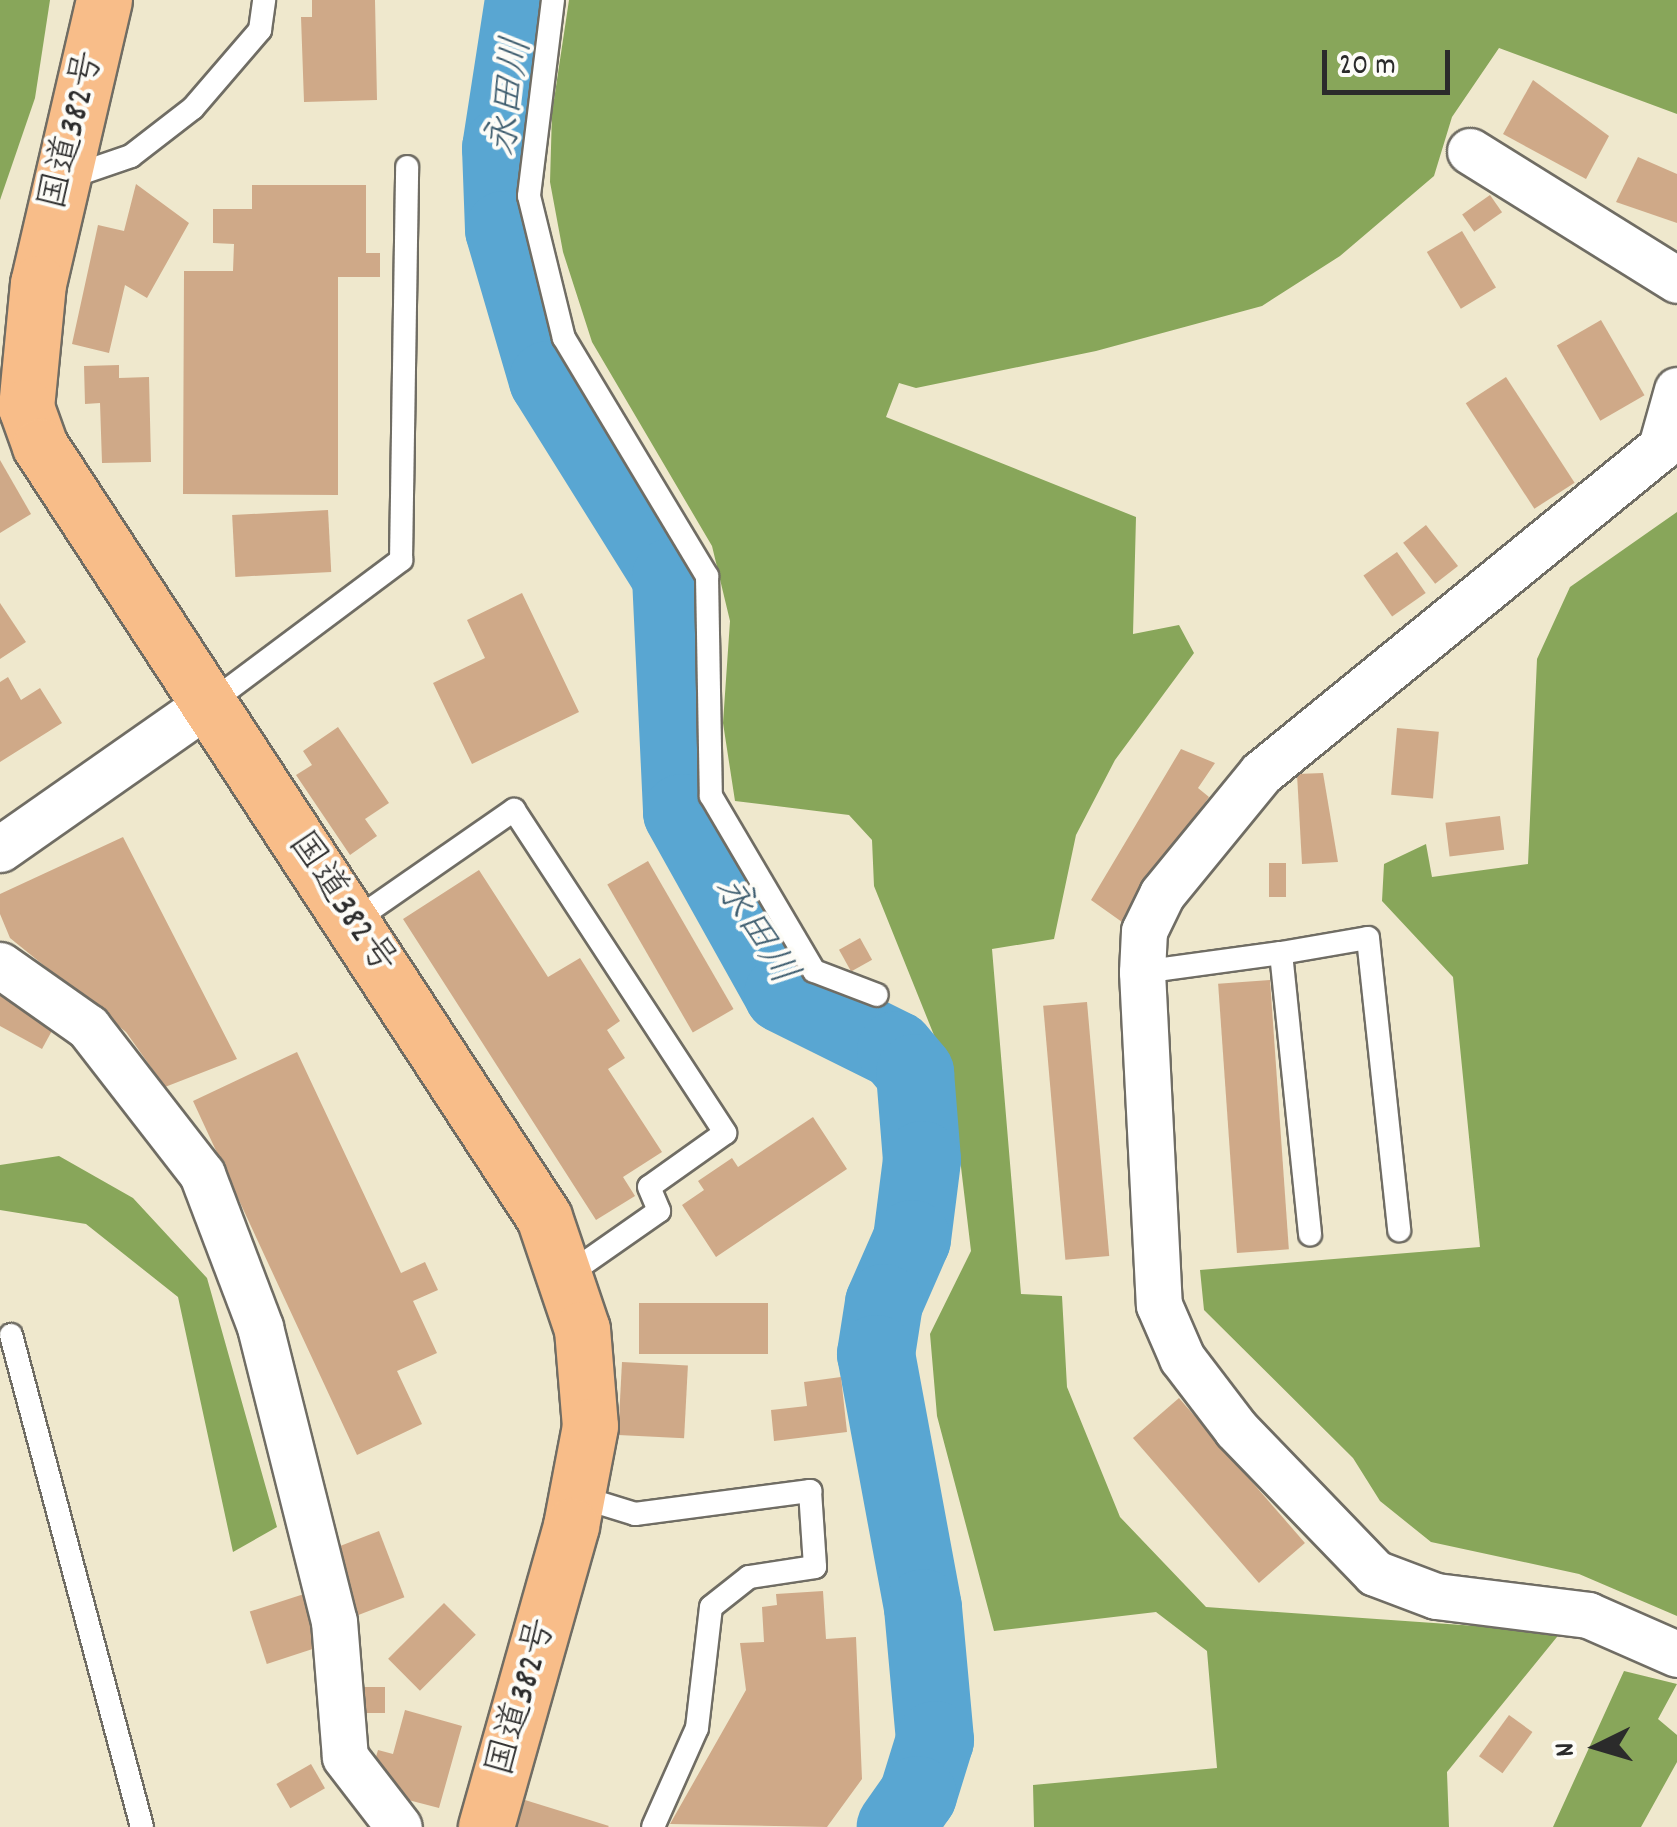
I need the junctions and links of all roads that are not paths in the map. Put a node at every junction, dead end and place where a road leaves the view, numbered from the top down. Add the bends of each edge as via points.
1 (104, 0) edge
2 (264, 0) edge
3 (553, 0) edge
4 (1470, 152) dead end
5 (407, 167) dead end
6 (60, 180) junction
7 (1677, 280) edge
8 (1677, 390) edge
9 (13, 411) edge
10 (203, 707) junction
11 (0, 849) edge
12 (354, 920) junction
13 (1282, 954) junction
14 (0, 965) edge
15 (1142, 972) junction
16 (877, 995) dead end
17 (1399, 1230) dead end
18 (1310, 1235) dead end
19 (569, 1274) junction
20 (11, 1335) dead end
21 (577, 1496) junction
22 (1677, 1654) edge
23 (142, 1827) edge
24 (400, 1827) edge
25 (486, 1827) edge
26 (652, 1827) edge

1 - 6 highway, 国道382号
2 - 6 lane via 252,42 193,108 131,156
3 - 16 lane via 530,196 564,338 707,576 711,796 814,971
4 - 7 street
5 - 10 lane via 400,560
6 - 9 highway, 国道382号
8 - 15 street via 1661,447 1648,459 1580,521 1370,675 1261,772 1162,894 1144,931
9 - 10 highway, 国道382号
10 - 11 street
10 - 12 highway, 国道382号
12 - 19 highway, 国道382号 via 544,1216
12 - 19 lane via 514,810 725,1134 649,1187 658,1211
13 - 15 lane
13 - 17 lane via 1368,938
13 - 18 lane
14 - 24 street via 88,1027 202,1174 260,1327 334,1621 345,1756
15 - 22 street via 1159,1305 1182,1358 1236,1429 1374,1573 1436,1596 1588,1615
19 - 21 highway, 国道382号 via 592,1383
20 - 23 lane
21 - 25 highway, 国道382号
21 - 26 lane via 635,1514 810,1491 815,1567 749,1577 711,1607 697,1728

